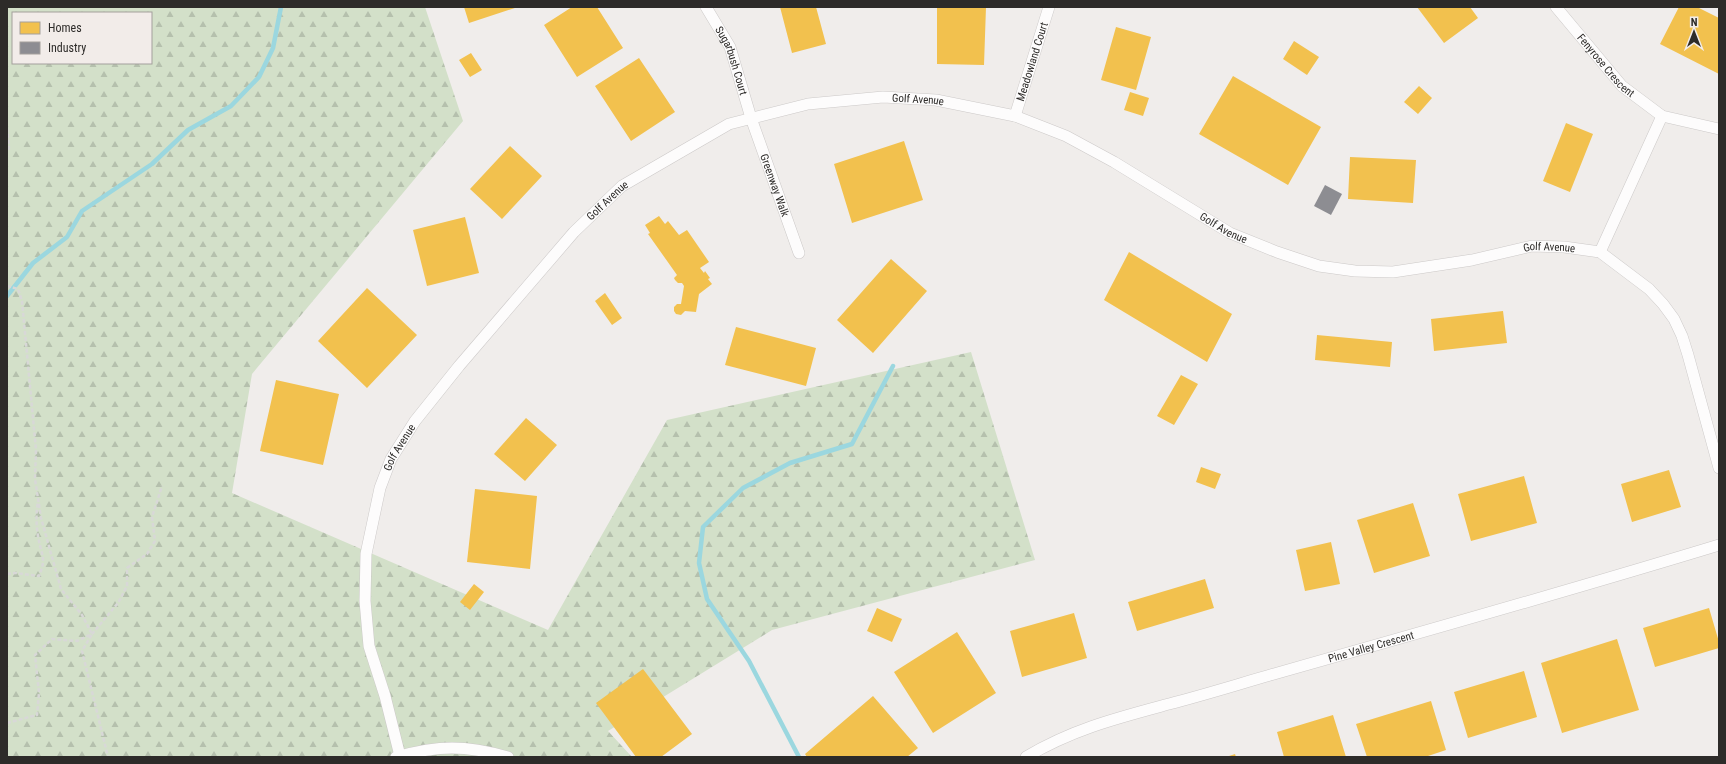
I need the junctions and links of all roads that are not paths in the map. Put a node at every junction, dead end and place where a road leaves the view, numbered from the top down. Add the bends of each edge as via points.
1 (706, 7) edge
2 (1049, 7) edge
3 (1556, 7) edge
4 (1015, 116) junction
5 (1662, 116) junction
6 (751, 118) junction
7 (1719, 129) edge
8 (1600, 252) junction
9 (799, 253) dead end
10 (1719, 468) edge
11 (1719, 545) edge
12 (398, 756) edge
13 (508, 757) edge
14 (1026, 757) edge

1 - 6 street, Sugarbush Court via 730,47
2 - 4 street, Meadowland Court
3 - 5 street, Fenyrose Crescent via 1622,86
4 - 6 street, Golf Avenue via 936,100 883,96 808,104
4 - 8 street, Golf Avenue via 1066,136 1114,162 1230,233 1319,266 1355,271 1393,272 1472,260 1532,246
5 - 7 street, Fenyrose Crescent
5 - 8 street
6 - 9 street, Greenway Walk
6 - 12 street, Golf Avenue via 729,124 622,186 574,232 459,366 415,421 391,459 380,488 366,554 365,601 369,646 385,696
8 - 10 street, Golf Avenue via 1649,289 1674,319 1688,355
11 - 14 street, Pine Valley Crescent via 1129,714 1090,726 1046,745
12 - 13 street via 433,748 456,748 482,750

